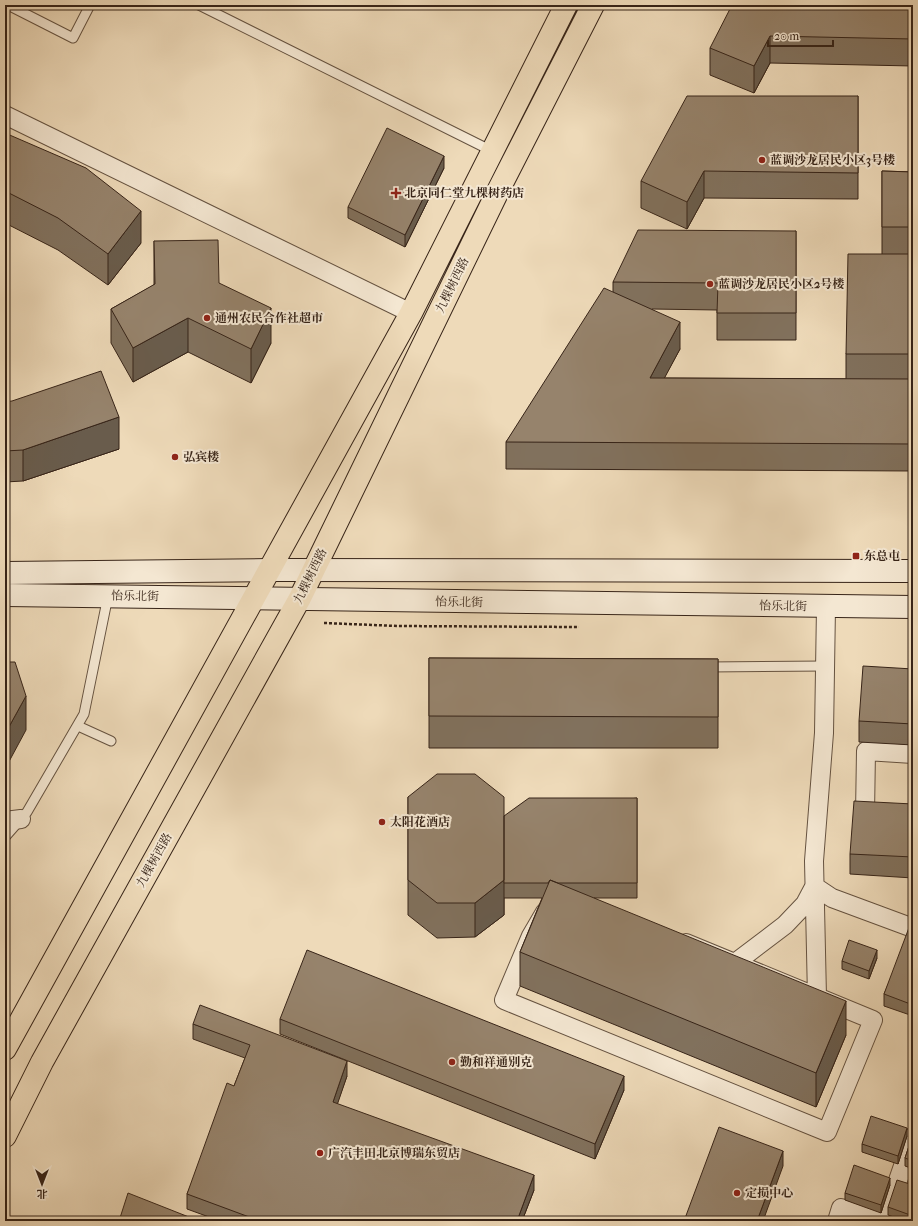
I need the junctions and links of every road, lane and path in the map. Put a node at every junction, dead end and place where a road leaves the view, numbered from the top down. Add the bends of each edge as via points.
1 (8, 5) edge
2 (90, 5) edge
3 (199, 5) edge
4 (566, 5) edge
5 (593, 5) edge
6 (5, 115) edge
7 (492, 151) junction
8 (412, 313) junction
9 (269, 570) junction
10 (313, 571) junction
11 (913, 571) edge
12 (5, 573) edge
13 (5, 596) edge
14 (108, 596) junction
15 (255, 597) junction
16 (300, 598) junction
17 (913, 606) edge
18 (826, 607) junction
19 (825, 666) junction
20 (699, 667) edge
21 (78, 726) junction
22 (111, 740) dead end
23 (913, 754) edge
24 (913, 817) edge
25 (13, 820) edge
26 (5, 837) edge
27 (814, 886) junction
28 (913, 928) edge
29 (735, 963) junction
30 (817, 997) junction
31 (5, 1049) edge
32 (5, 1136) edge
33 (913, 1137) edge
34 (837, 1221) edge
35 (881, 1221) edge
36 (884, 1221) edge

1 - 2 lane via 73,38
3 - 7 lane
4 - 7 main road, 九棵树西路
5 - 10 main road, 九棵树西路 via 499,189
6 - 8 street
7 - 8 main road, 九棵树西路
8 - 9 main road, 九棵树西路
9 - 10 main road, 怡乐北街
9 - 12 main road, 怡乐北街
9 - 15 main road, 九棵树西路
10 - 11 main road, 怡乐北街
10 - 16 main road, 九棵树西路
13 - 14 main road, 怡乐北街
14 - 15 main road, 怡乐北街
14 - 21 lane via 84,714
15 - 16 main road, 怡乐北街
15 - 31 main road, 九棵树西路
16 - 18 main road, 怡乐北街
16 - 32 main road, 九棵树西路 via 42,1062
17 - 18 main road, 怡乐北街
18 - 19 street
19 - 20 lane
19 - 27 street via 824,733
21 - 22 lane
21 - 25 lane via 27,812
23 - 24 street via 866,751 865,814
25 - 26 lane
27 - 28 street via 832,898
27 - 29 street via 805,904 785,925
27 - 30 street
29 - 30 street
29 - 30 street via 686,943 672,952 561,906 545,912 531,936 504,1000 827,1132 873,1020
33 - 36 street
34 - 35 street via 841,1208

